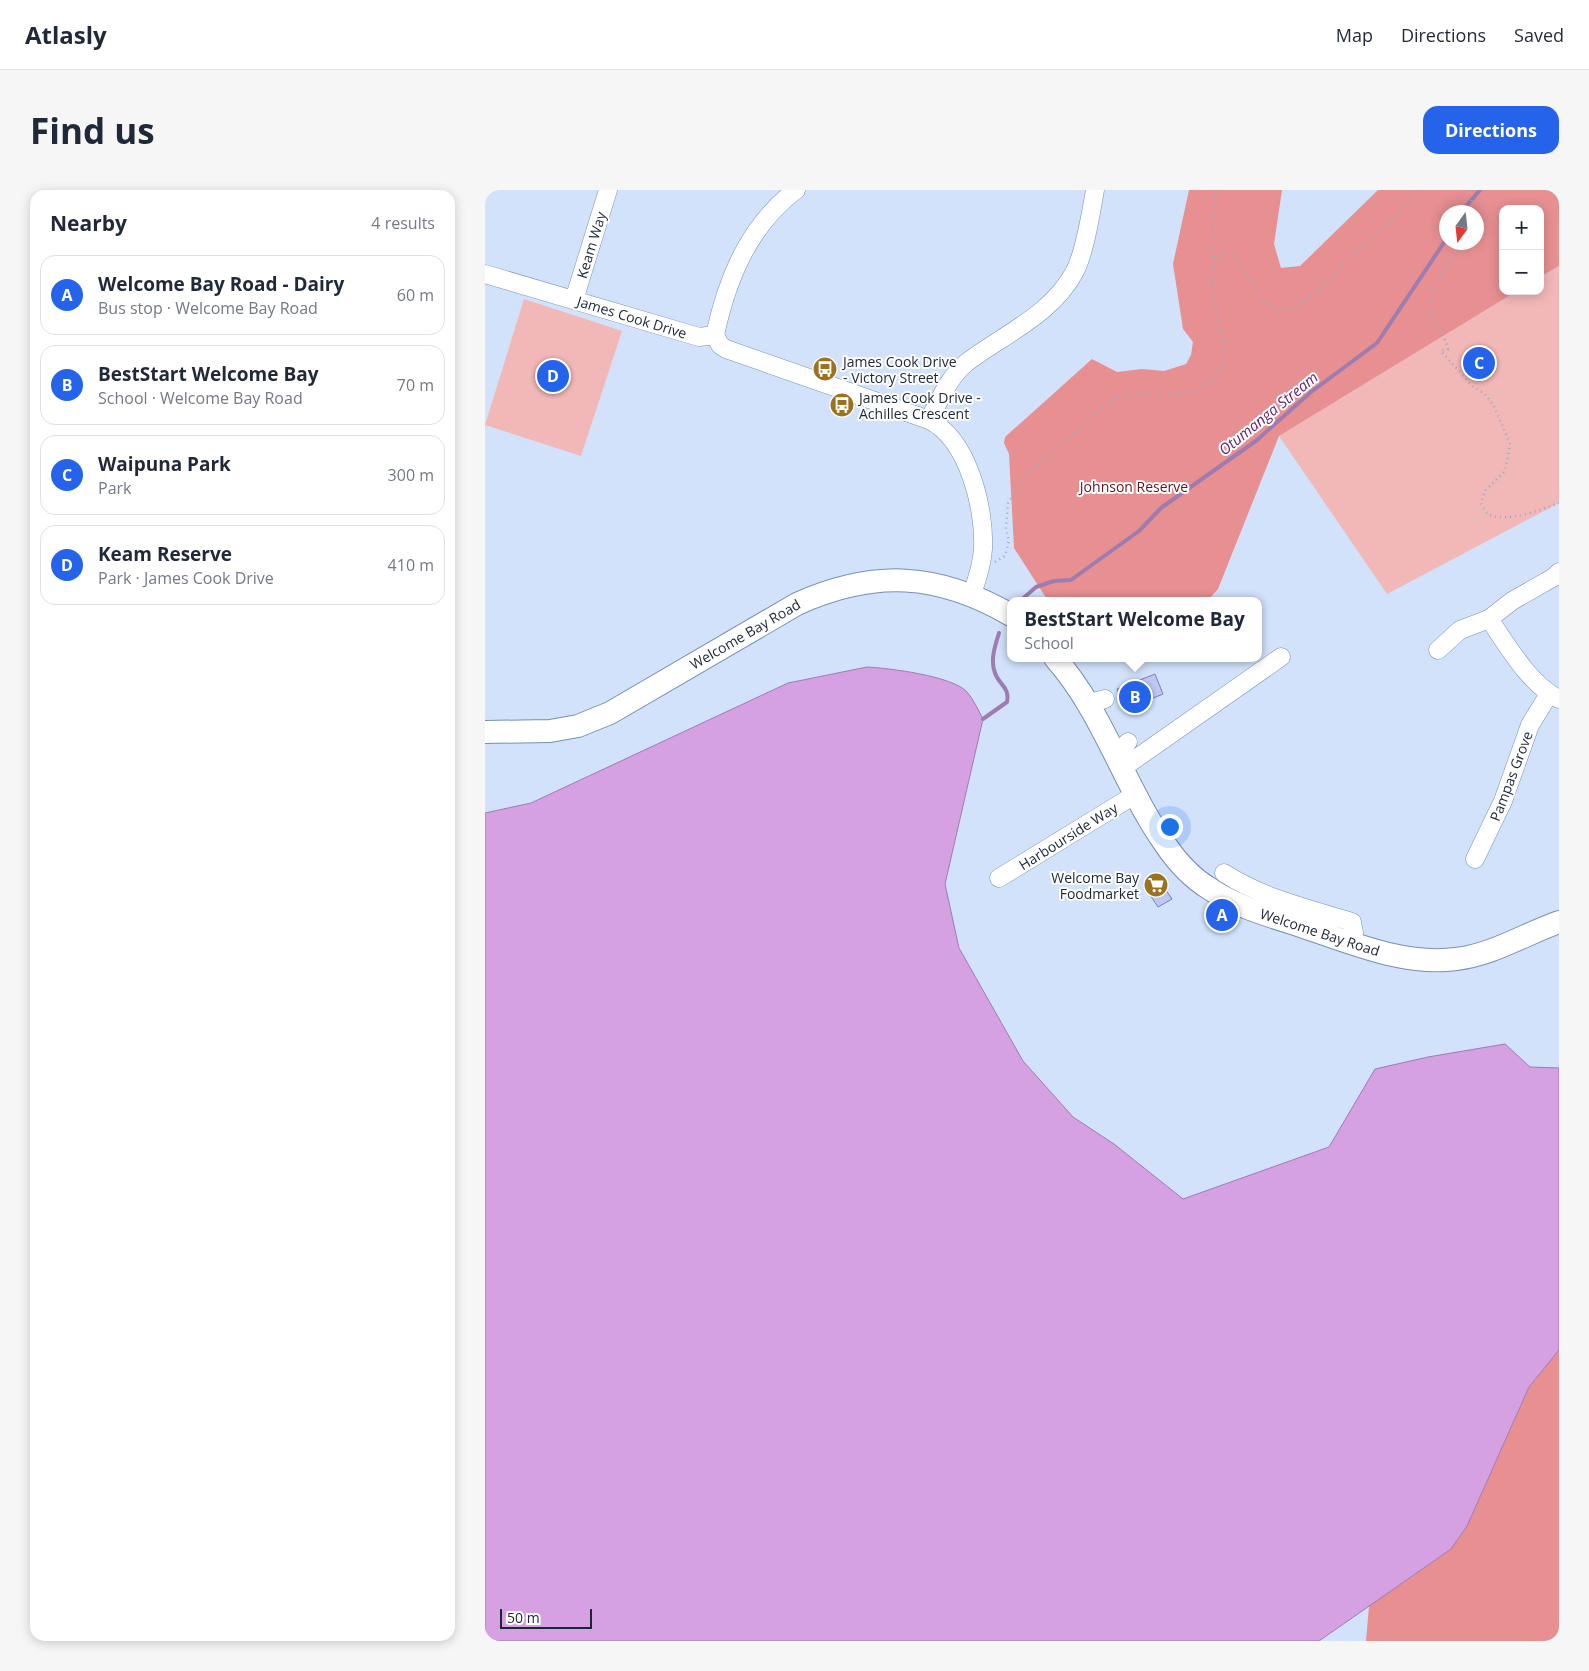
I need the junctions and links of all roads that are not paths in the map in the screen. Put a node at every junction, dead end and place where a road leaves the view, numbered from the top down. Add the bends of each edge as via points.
1 (608, 190) edge
2 (796, 190) edge
3 (1095, 190) edge
4 (485, 274) edge
5 (574, 300) junction
6 (715, 335) junction
7 (929, 420) junction
8 (1559, 572) edge
9 (972, 594) junction
10 (1007, 613) edge
11 (1489, 619) junction
12 (1437, 650) dead end
13 (1281, 657) dead end
14 (1059, 662) edge
15 (1554, 696) edge
16 (485, 732) edge
17 (1121, 754) junction
18 (1136, 794) junction
19 (1475, 859) dead end
20 (1224, 873) dead end
21 (999, 878) dead end
22 (1559, 922) edge
23 (1352, 943) junction

1 - 5 street, Keam Way
2 - 6 street via 757,227 741,254
3 - 7 street via 1077,269 1067,285 1043,310 965,364
4 - 5 street, James Cook Drive
5 - 6 street, James Cook Drive via 699,337
6 - 7 street via 720,346 726,349
7 - 9 street via 954,441 972,478 983,539 979,572
8 - 11 street
9 - 10 main road, Welcome Bay Road
9 - 16 main road, Welcome Bay Road via 923,581 872,582 827,590 770,618 610,713 578,726 551,731
11 - 12 street via 1460,630
11 - 15 street via 1534,679
13 - 17 street
14 - 17 main road, Welcome Bay Road via 1095,701
15 - 19 street, Pampas Grove via 1531,725 1503,801
17 - 18 main road, Welcome Bay Road
18 - 21 street, Harbourside Way
18 - 23 main road, Welcome Bay Road via 1164,844 1196,880 1229,901
20 - 23 street via 1243,885 1352,922
22 - 23 main road, Welcome Bay Road via 1487,951 1457,959 1400,956

